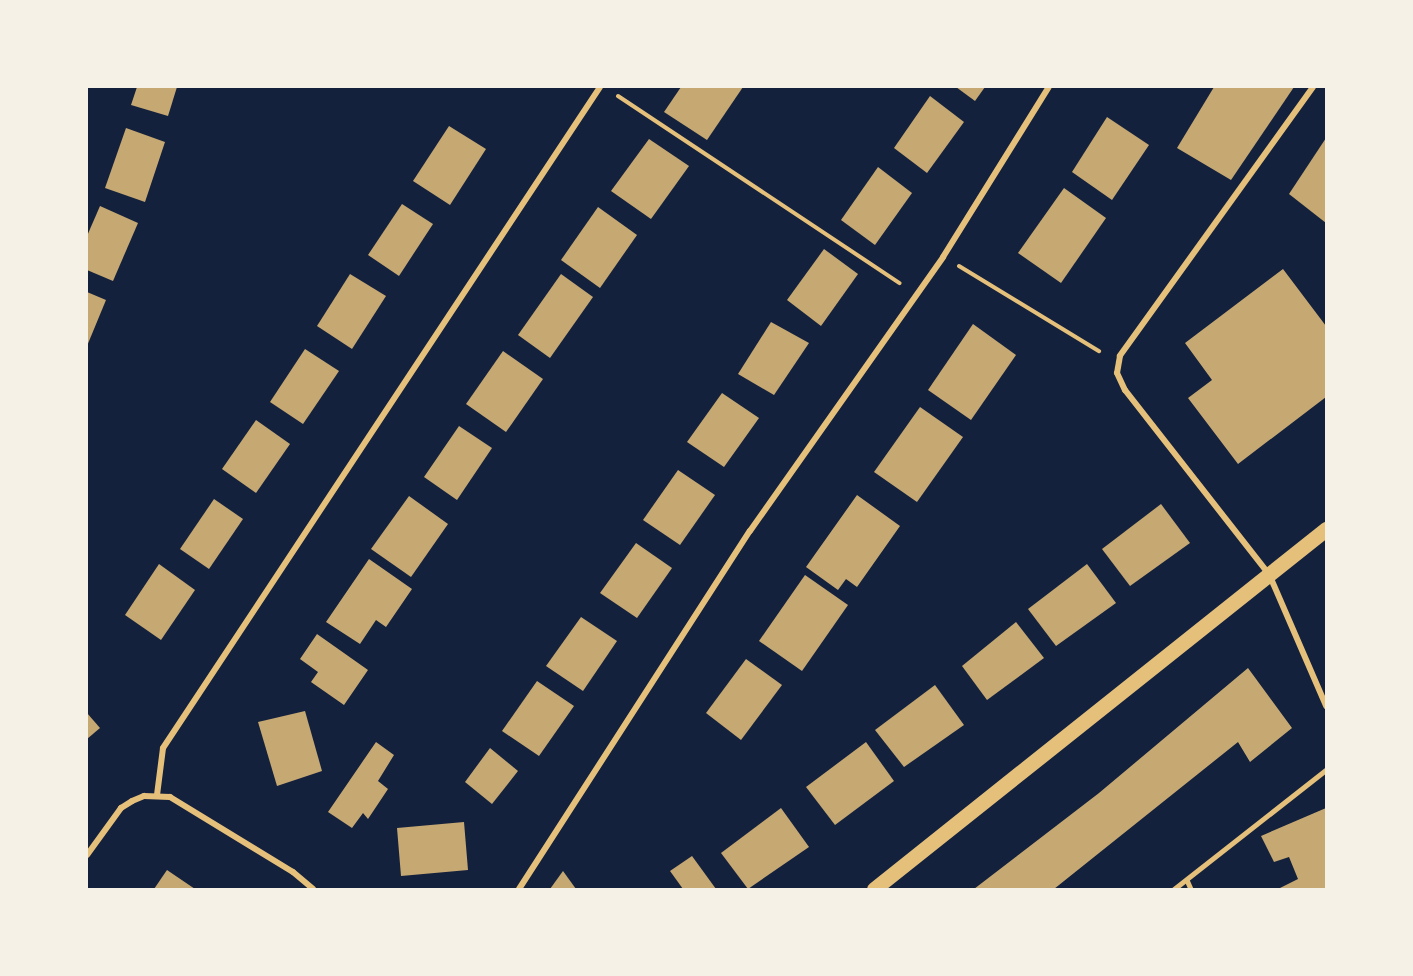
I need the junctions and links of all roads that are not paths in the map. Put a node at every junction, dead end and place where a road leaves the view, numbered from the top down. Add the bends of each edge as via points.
1 (600, 87) edge
2 (1049, 87) edge
3 (1313, 87) edge
4 (1326, 529) edge
5 (1269, 574) junction
6 (1326, 706) edge
7 (1326, 770) edge
8 (157, 795) junction
9 (87, 855) edge
10 (1187, 880) junction
11 (313, 889) edge
12 (519, 889) edge
13 (874, 889) edge
14 (1174, 889) edge
15 (1191, 889) edge

1 - 8 street via 163,748
2 - 12 street via 944,256 750,531
3 - 5 street via 1120,356 1117,374 1125,390
4 - 5 main road
5 - 6 street
5 - 13 main road
7 - 10 lane
8 - 9 street via 144,796 121,808
8 - 11 street via 193,808
10 - 14 lane
10 - 15 lane

